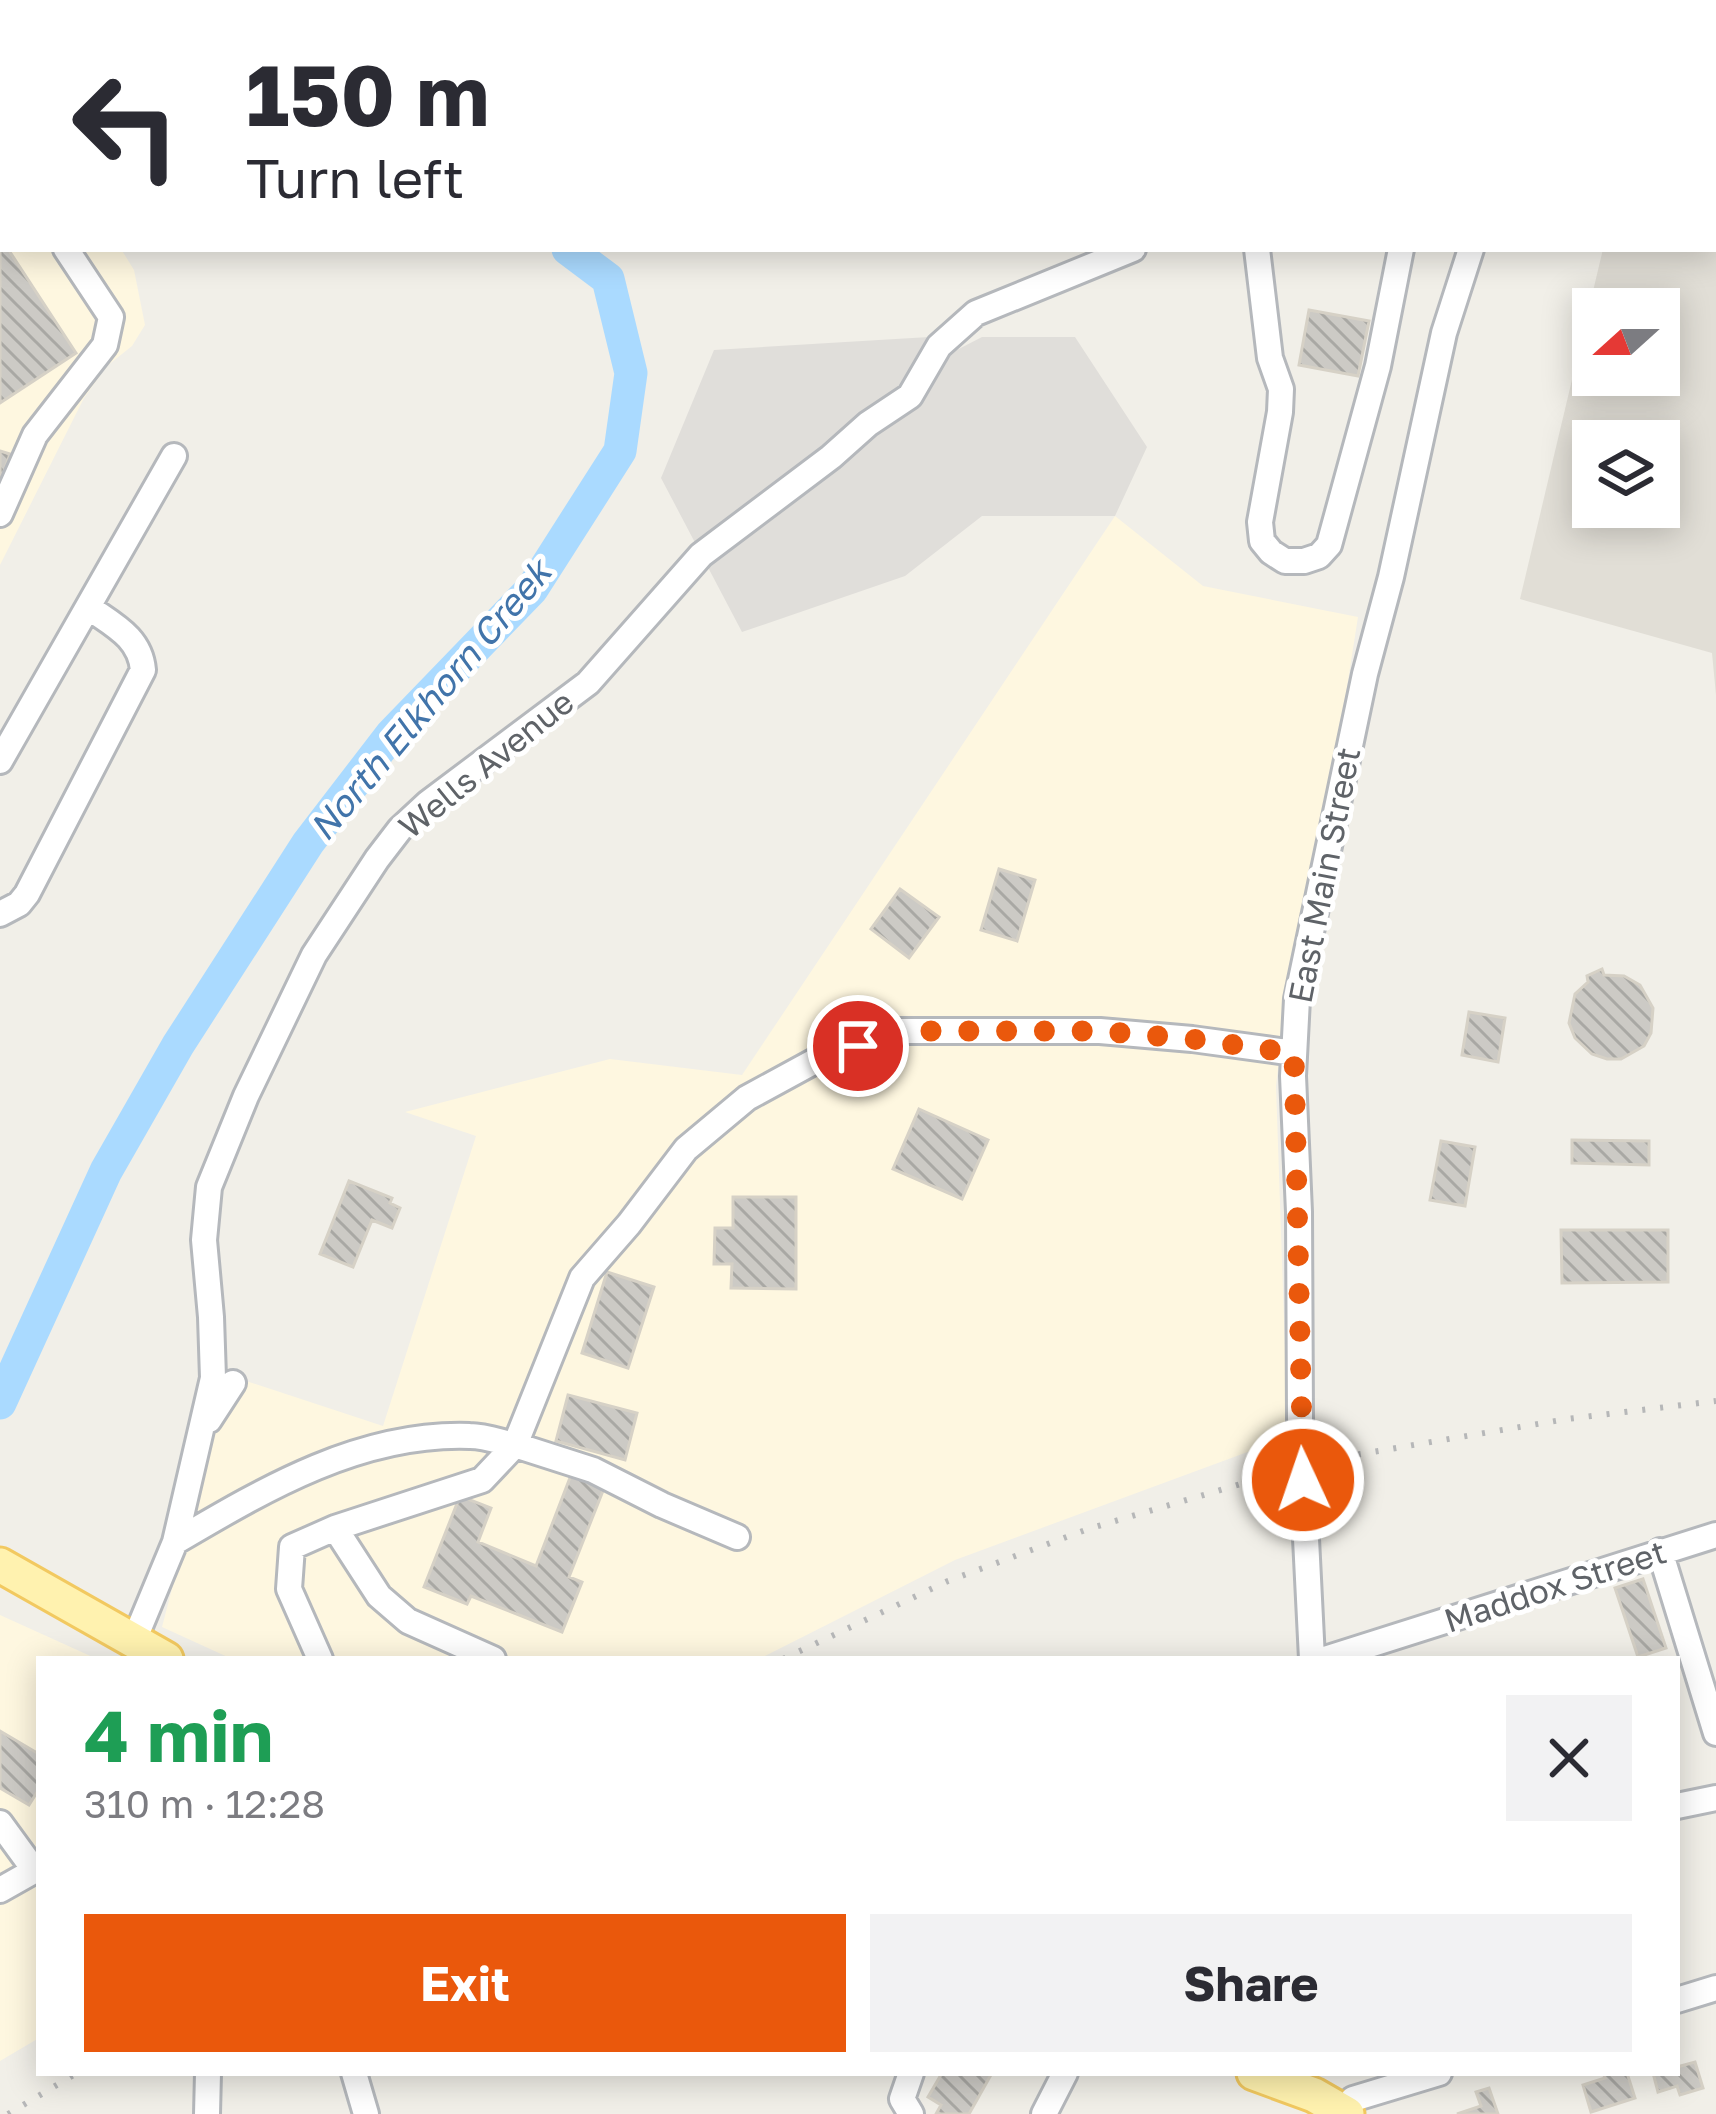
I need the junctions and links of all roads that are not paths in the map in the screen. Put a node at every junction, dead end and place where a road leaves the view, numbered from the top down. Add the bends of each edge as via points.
1 (68, 252) edge
2 (1126, 252) edge
3 (1256, 252) edge
4 (1400, 252) edge
5 (1470, 252) edge
6 (174, 455) dead end
7 (0, 514) edge
8 (88, 607) junction
9 (0, 761) edge
10 (0, 914) edge
11 (1294, 1053) junction
12 (233, 1383) dead end
13 (200, 1432) junction
14 (515, 1445) junction
15 (335, 1528) junction
16 (1716, 1535) edge
17 (737, 1537) dead end
18 (175, 1542) junction
19 (1660, 1551) junction
20 (0, 1565) edge
21 (133, 1642) junction
22 (160, 1656) edge
23 (319, 1656) edge
24 (486, 1656) edge
25 (1312, 1656) edge
26 (1334, 1656) edge
27 (1689, 1688) edge
28 (1716, 1733) edge
29 (1716, 1798) edge
30 (1680, 1805) edge
31 (0, 1822) edge
32 (36, 1868) edge
33 (36, 1870) edge
34 (0, 1890) edge
35 (1716, 1988) edge
36 (1680, 1999) edge
37 (208, 2076) edge
38 (354, 2076) edge
39 (910, 2076) edge
40 (1064, 2076) edge
41 (1262, 2076) edge
42 (1350, 2076) edge
43 (1432, 2076) edge
44 (1351, 2109) edge
45 (208, 2114) edge
46 (366, 2114) edge
47 (911, 2114) edge
48 (1045, 2114) edge

1 - 7 street via 111,317 105,345 35,435
2 - 13 street, Wells Avenue via 976,313 939,346 910,396 701,554 588,683 400,829 314,955 209,1187 204,1240 213,1378
3 - 4 street via 1281,389 1262,542 1285,561 1304,562 1329,545
5 - 11 street, East Main Street via 1365,674 1304,961
6 - 8 street
8 - 9 street
8 - 10 street via 136,644 143,670 27,894
11 - 14 street via 1100,1031 900,1031 815,1061 747,1098 686,1149 582,1278
11 - 25 street, East Main Street
12 - 13 street
13 - 18 street, Wells Avenue
14 - 15 street via 482,1480
14 - 17 street via 593,1470
14 - 18 street via 474,1436 362,1450 310,1468
15 - 23 street via 292,1547 289,1589
15 - 24 street via 379,1596 408,1621
16 - 19 street, Maddox Street
18 - 21 street, Wells Avenue
19 - 26 street, Maddox Street
19 - 27 street
20 - 21 main road
21 - 22 main road
27 - 28 street
29 - 30 street
31 - 32 street
33 - 34 street
35 - 36 street
37 - 45 street
38 - 46 street
39 - 47 street via 902,2098
40 - 48 street
41 - 44 main road
42 - 44 street
43 - 44 street

